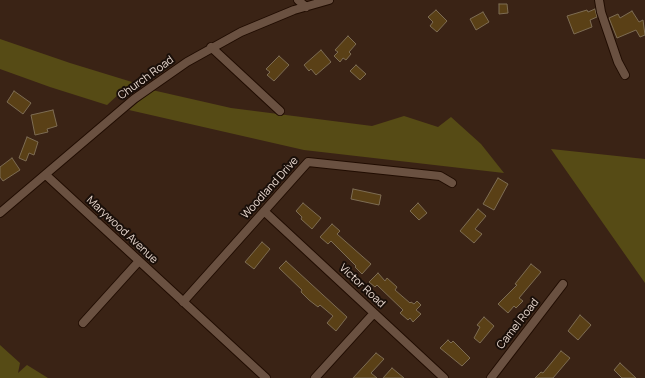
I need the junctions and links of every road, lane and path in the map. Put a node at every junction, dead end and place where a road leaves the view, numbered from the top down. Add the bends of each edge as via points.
1 (298, 0) edge
2 (329, 0) edge
3 (599, 0) edge
4 (306, 7) junction
5 (211, 48) junction
6 (625, 75) dead end
7 (280, 111) dead end
8 (46, 175) junction
9 (452, 183) dead end
10 (264, 211) junction
11 (0, 213) edge
12 (139, 261) junction
13 (563, 284) dead end
14 (183, 302) junction
15 (374, 313) junction
16 (83, 323) dead end
17 (266, 378) edge
18 (315, 378) edge
19 (444, 378) edge
20 (491, 378) edge

1 - 4 street
2 - 4 street, Church Road
3 - 6 street via 618,62
4 - 5 street, Church Road via 241,32
5 - 7 street
5 - 8 street, Church Road via 150,86
8 - 11 street, Church Road
8 - 12 street, Marywood Avenue
9 - 10 street, Woodland Drive via 440,176 308,162
10 - 14 street, Woodland Drive
10 - 15 street, Victor Road
12 - 14 street, Marywood Avenue
12 - 16 street
13 - 20 street, Camel Road
14 - 17 street, Marywood Avenue
15 - 18 street
15 - 19 street, Victor Road

